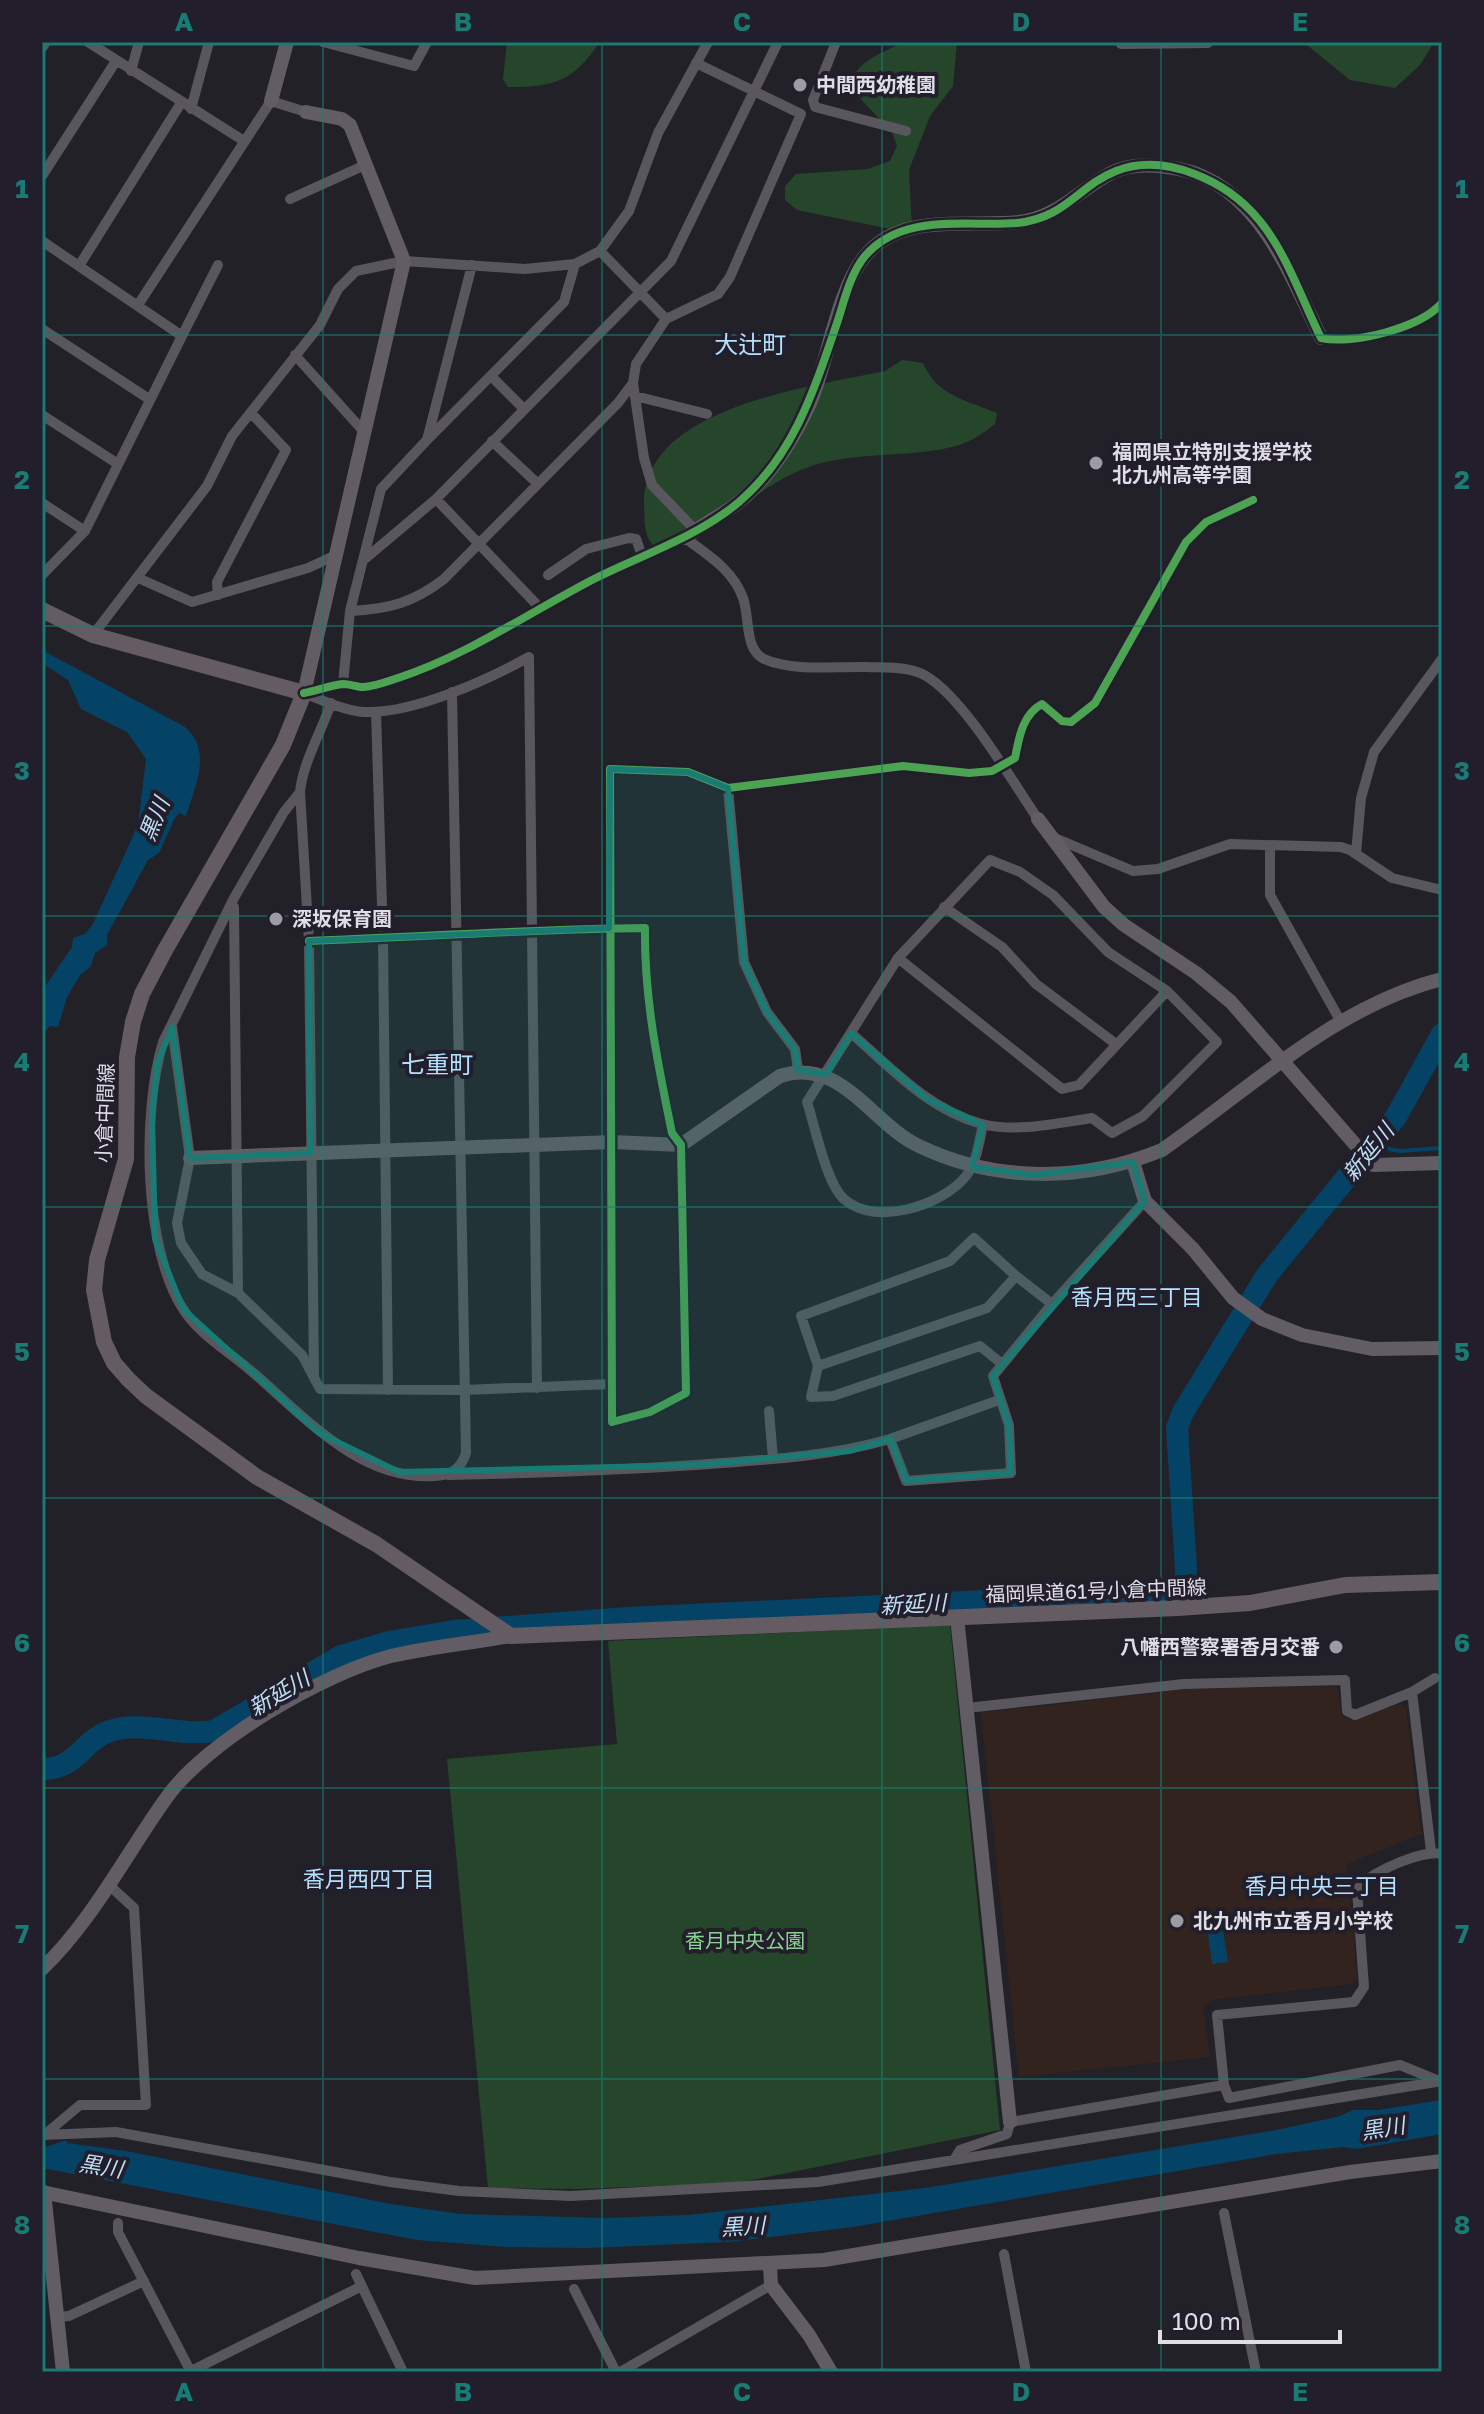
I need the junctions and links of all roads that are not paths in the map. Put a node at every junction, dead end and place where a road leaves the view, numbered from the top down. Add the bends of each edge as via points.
1 (46, 42) edge
2 (88, 42) edge
3 (139, 42) edge
4 (209, 42) edge
5 (287, 42) edge
6 (323, 42) edge
7 (427, 42) edge
8 (708, 42) edge
9 (778, 42) edge
10 (836, 42) edge
11 (1173, 42) edge
12 (1208, 43) edge
13 (1121, 44) edge
14 (364, 47) edge
15 (42, 48) edge
16 (116, 61) junction
17 (696, 63) junction
18 (131, 71) junction
19 (754, 92) junction
20 (271, 101) junction
21 (181, 103) junction
22 (191, 109) junction
23 (306, 112) joint
24 (906, 131) dead end
25 (244, 141) junction
26 (365, 165) junction
27 (42, 176) edge
28 (290, 199) dead end
29 (42, 241) edge
30 (600, 251) junction
31 (404, 261) junction
32 (575, 264) junction
33 (218, 265) dead end
34 (472, 265) junction
35 (79, 266) junction
36 (638, 293) junction
37 (1442, 303) edge
38 (138, 305) junction
39 (666, 319) junction
40 (42, 329) edge
41 (182, 336) junction
42 (1321, 338) joint
43 (295, 355) junction
44 (491, 376) junction
45 (633, 383) junction
46 (635, 396) junction
47 (149, 399) junction
48 (523, 408) junction
49 (251, 413) junction
50 (707, 414) dead end
51 (42, 415) edge
52 (365, 433) junction
53 (427, 440) junction
54 (492, 441) junction
55 (118, 464) junction
56 (538, 484) junction
57 (436, 499) junction
58 (1253, 500) dead end
59 (42, 503) edge
60 (85, 531) junction
61 (690, 534) junction
62 (480, 544) junction
63 (336, 555) junction
64 (642, 556) junction
65 (366, 558) junction
66 (42, 575) edge
67 (548, 575) dead end
68 (138, 578) junction
69 (218, 595) junction
70 (540, 608) junction
71 (42, 610) edge
72 (350, 611) junction
73 (93, 635) junction
74 (1442, 659) edge
75 (343, 684) junction
76 (452, 692) junction
77 (304, 693) junction
78 (331, 703) junction
79 (376, 712) junction
80 (728, 788) junction
81 (300, 792) junction
82 (1038, 819) joint
83 (1055, 838) junction
84 (1270, 846) junction
85 (1356, 853) junction
86 (1442, 890) edge
87 (234, 898) junction
88 (944, 907) junction
89 (609, 928) junction
90 (531, 934) junction
91 (456, 935) junction
92 (383, 938) junction
93 (309, 941) junction
94 (898, 958) junction
95 (1442, 979) edge
96 (1167, 991) junction
97 (1341, 1022) junction
98 (172, 1027) junction
99 (851, 1033) junction
100 (1116, 1044) junction
101 (1284, 1060) junction
102 (798, 1070) junction
103 (826, 1074) junction
104 (983, 1125) junction
105 (612, 1142) junction
106 (534, 1144) junction
107 (681, 1145) junction
108 (460, 1147) junction
109 (386, 1150) junction
110 (310, 1153) junction
111 (237, 1157) junction
112 (190, 1158) junction
113 (1133, 1162) junction
114 (1442, 1163) edge
115 (972, 1167) junction
116 (1145, 1201) junction
117 (1016, 1276) junction
118 (238, 1293) junction
119 (1052, 1304) junction
120 (1442, 1348) edge
121 (1002, 1364) junction
122 (818, 1366) junction
123 (314, 1374) junction
124 (611, 1384) junction
125 (537, 1388) junction
126 (388, 1390) junction
127 (464, 1390) junction
128 (999, 1400) junction
129 (769, 1411) dead end
130 (890, 1439) junction
131 (773, 1459) junction
132 (448, 1475) junction
133 (1442, 1582) edge
134 (957, 1617) junction
135 (511, 1636) junction
136 (1435, 1678) dead end
137 (1412, 1692) junction
138 (967, 1708) junction
139 (1437, 1853) edge
140 (109, 1885) junction
141 (42, 1969) edge
142 (1440, 2081) edge
143 (1224, 2085) junction
144 (1010, 2122) junction
145 (42, 2135) edge
146 (954, 2160) junction
147 (1442, 2161) edge
148 (43, 2192) edge
149 (1224, 2213) dead end
150 (118, 2223) dead end
151 (1004, 2254) dead end
152 (770, 2265) junction
153 (356, 2274) dead end
154 (144, 2281) junction
155 (771, 2285) junction
156 (360, 2287) junction
157 (574, 2289) dead end
158 (57, 2317) junction
159 (63, 2372) edge
160 (190, 2372) edge
161 (403, 2372) edge
162 (618, 2372) edge
163 (831, 2372) edge
164 (1026, 2372) edge
165 (1256, 2372) edge

1 - 15 street
2 - 16 street
3 - 18 street
4 - 22 street
5 - 20 street
6 - 14 street
7 - 14 street via 414,66
8 - 17 street
9 - 19 street
10 - 24 street via 813,100 815,107
11 - 12 street
11 - 13 street
16 - 18 street
16 - 27 street
17 - 19 street
17 - 30 street via 658,133 629,211
18 - 21 street
19 - 36 street via 671,261
19 - 39 street via 801,114 730,277 718,294
20 - 23 street
20 - 25 street
21 - 22 street
21 - 35 street
22 - 25 street
23 - 26 street via 350,125
25 - 38 street
26 - 28 street
26 - 31 street
29 - 35 street
30 - 32 street
30 - 36 street
31 - 34 street
31 - 43 street via 356,271
31 - 52 street
32 - 34 street via 525,269
32 - 44 street via 564,302
33 - 41 street
34 - 53 street
35 - 38 street
36 - 39 street
36 - 48 street
37 - 42 street via 1420,320 1360,338
38 - 41 street
39 - 45 street via 636,364
40 - 47 street
41 - 47 street
42 - 61 street via 1259,220 1227,191 1184,169 1142,165 1114,172 1043,218 921,225 891,236 865,256 850,284 810,402 787,447 737,503
43 - 49 street
43 - 52 street
44 - 48 street
44 - 53 street
45 - 46 street
45 - 56 street
46 - 50 street
46 - 61 street via 652,485
47 - 55 street
48 - 54 street
49 - 68 street via 232,436 207,486
49 - 69 street via 286,450 217,582
51 - 55 street
52 - 63 street
53 - 65 street via 381,489
54 - 56 street
54 - 57 street
55 - 60 street
56 - 62 street
57 - 62 street
57 - 65 street
58 - 80 street via 1206,522 1186,542 1095,703 1071,722 1042,704 1034,709 1021,729 1015,758 992,771 903,766
59 - 60 street
60 - 66 street
61 - 64 street
61 - 82 street via 734,580 747,613 750,642 761,658 787,665 898,668 926,676 974,727
62 - 70 street
62 - 72 street via 421,597 392,609
63 - 69 street
63 - 77 street
64 - 67 street via 636,539 629,538 586,549
64 - 70 street
65 - 72 street
68 - 69 street via 192,602
68 - 73 street
70 - 75 street via 476,645 398,678 364,687
71 - 73 main road
72 - 75 street
73 - 77 main road
74 - 85 street via 1374,752 1361,798
75 - 77 street
76 - 79 street
76 - 90 street via 529,657
76 - 91 street
77 - 78 street
77 - 135 main road, 小倉中間線 via 283,745 142,994 127,1057 126,1159 97,1260 97,1319 114,1363 146,1396 257,1477 376,1544
78 - 79 street
78 - 81 street via 302,770
79 - 92 street
80 - 89 street via 688,772 610,769
80 - 102 street via 744,962 767,1012 795,1049
81 - 87 street
81 - 93 street
82 - 83 street
83 - 84 street via 1133,871 1158,869 1230,844
83 - 101 street via 1104,907 1231,1002
84 - 85 street via 1341,847
84 - 97 street via 1270,895
85 - 86 street via 1392,878
87 - 98 street
87 - 111 street
88 - 94 street
88 - 96 street via 990,860 1053,895 1108,952
88 - 100 street via 1002,947 1036,984
89 - 90 street
89 - 105 street
89 - 107 street via 645,928 652,1032 672,1133
90 - 91 street
90 - 106 street
91 - 92 street
91 - 108 street
92 - 93 street
92 - 109 street
93 - 110 street
94 - 99 street
94 - 100 street via 1062,1089 1079,1085
95 - 97 street
96 - 100 street
96 - 104 street via 1217,1042 1143,1116 1112,1133 1092,1118
97 - 101 street
98 - 112 street
98 - 132 street via 157,1064 151,1202 155,1239 183,1309 319,1433 344,1449 399,1472
99 - 103 street
99 - 104 street via 927,1099
101 - 113 street via 1162,1150
101 - 114 street via 1373,1165
102 - 103 street
102 - 107 street via 780,1076
103 - 115 street via 894,1131
103 - 115 street via 807,1102 833,1184 844,1199 860,1207 905,1213 923,1208 963,1180
104 - 115 street
105 - 106 street
105 - 107 street
105 - 124 street
106 - 108 street
106 - 125 street
107 - 124 street via 686,1393 650,1412 612,1422
108 - 109 street
108 - 127 street
109 - 110 street
109 - 126 street
110 - 111 street
110 - 123 street
111 - 112 street
111 - 118 street
112 - 118 street via 177,1223 181,1243 202,1274
113 - 115 street via 1034,1175
113 - 116 street
116 - 119 street
116 - 120 street via 1233,1298 1262,1319 1302,1335 1372,1349
117 - 119 street
117 - 122 street via 987,1308
117 - 122 street via 974,1238 950,1261 801,1316
118 - 123 street via 302,1355
119 - 121 street
121 - 122 street via 980,1346 833,1396 811,1397
121 - 128 street via 993,1376
123 - 126 street via 320,1389
124 - 125 street
125 - 127 street
126 - 127 street
127 - 132 street via 466,1453
128 - 130 street
128 - 130 street via 1009,1425 1011,1473 906,1481
129 - 131 street
130 - 131 street via 850,1451
131 - 132 street
133 - 134 main road, 福岡県道61号小倉中間線 via 1331,1587 1222,1606
134 - 135 main road, 福岡県道61号小倉中間線
134 - 138 street
135 - 140 street via 363,1665 242,1730 205,1756 168,1794
136 - 137 street
137 - 138 street via 1355,1715 1347,1711 1345,1680 1184,1684
137 - 139 street
138 - 144 street
139 - 143 street via 1363,1880 1357,1890 1364,1987 1354,2002 1217,2015
140 - 141 street
140 - 145 street via 134,1908 146,2105 80,2105
142 - 143 street via 1400,2065 1229,2098
142 - 146 street
143 - 144 street
144 - 146 street via 1007,2134 960,2150
145 - 146 street via 116,2132 390,2182 571,2196 818,2182
147 - 152 street
148 - 152 street via 475,2278
148 - 158 street
149 - 165 street
150 - 154 street
151 - 164 street
152 - 155 street
153 - 156 street
154 - 158 street
154 - 160 street
155 - 162 street
155 - 163 street
156 - 160 street
156 - 161 street
157 - 162 street
158 - 159 street

